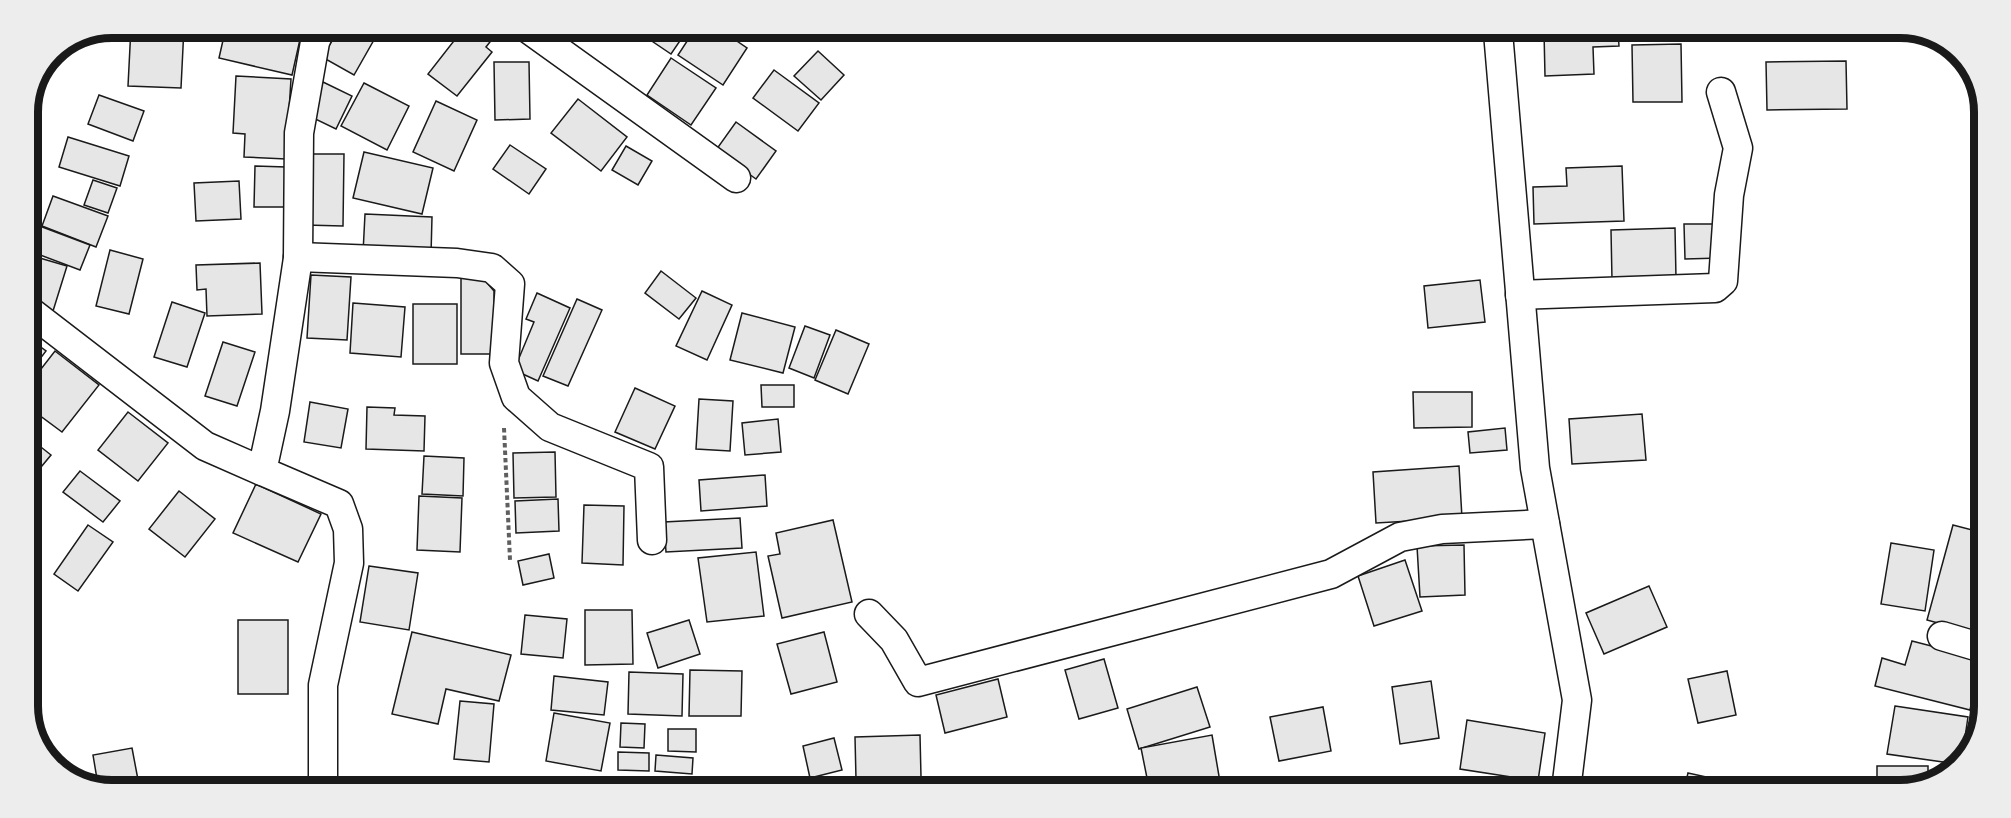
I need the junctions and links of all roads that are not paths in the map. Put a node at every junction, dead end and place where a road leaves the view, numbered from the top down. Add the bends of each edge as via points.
1 (317, 37) edge
2 (540, 37) edge
3 (1498, 37) edge
4 (1721, 92) dead end
5 (736, 178) dead end
6 (298, 257) junction
7 (1520, 295) junction
8 (37, 317) edge
9 (262, 471) junction
10 (1545, 524) junction
11 (652, 540) dead end
12 (869, 614) dead end
13 (1942, 636) dead end
14 (1974, 646) edge
15 (323, 780) edge
16 (1567, 780) edge

1 - 6 street via 298,133
2 - 5 street
3 - 7 street
4 - 7 street via 1738,148 1729,195 1723,281 1715,288
6 - 9 street
6 - 11 street via 457,263 492,268 510,284 504,363 516,397 550,427 649,467
7 - 10 street via 1535,468
8 - 9 street via 205,446
9 - 15 street via 339,504 348,529 349,563 323,685
10 - 12 street via 1442,529 1400,537 1331,574 918,682 894,640
10 - 16 street via 1577,700
13 - 14 street

